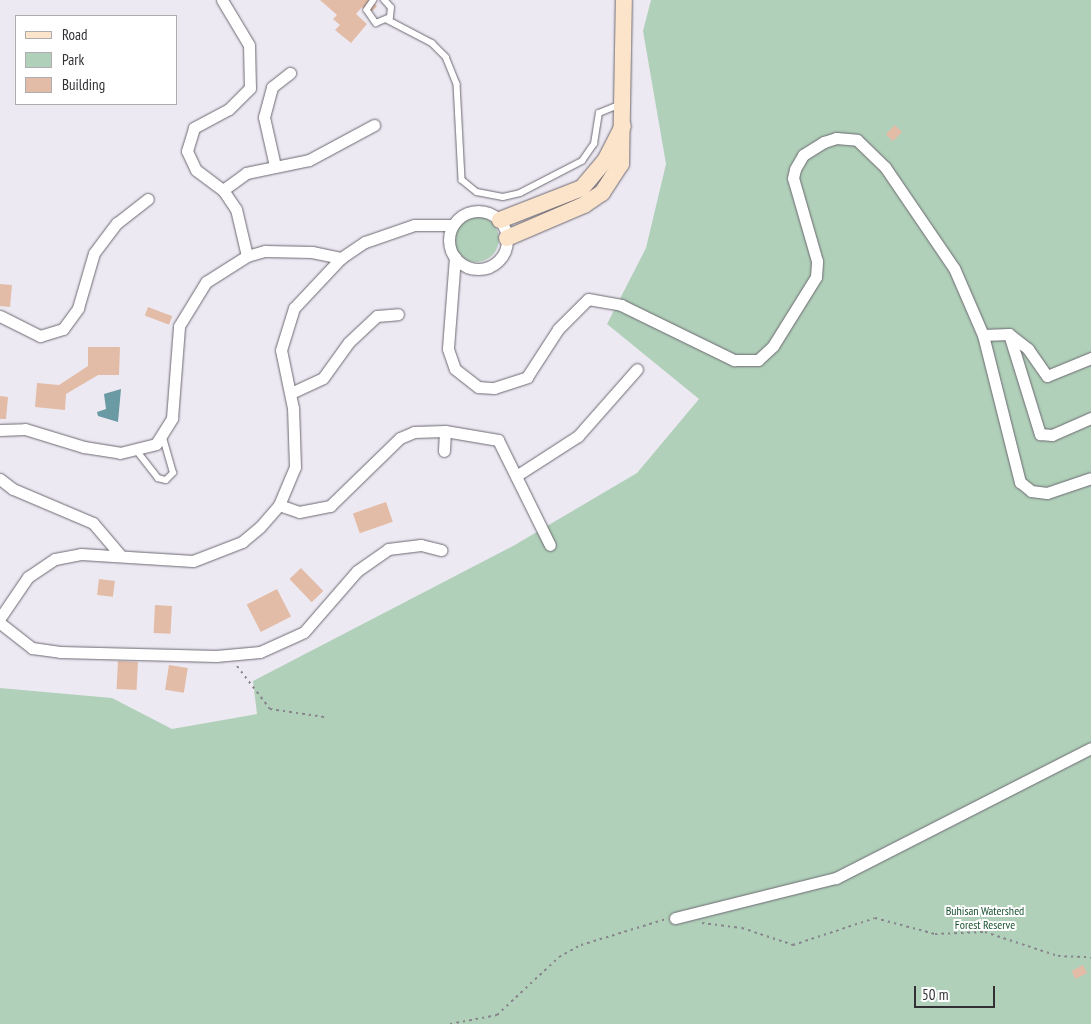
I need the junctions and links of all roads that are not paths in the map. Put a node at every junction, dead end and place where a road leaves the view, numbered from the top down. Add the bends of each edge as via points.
1 (222, 0) edge
2 (374, 0) edge
3 (384, 0) edge
4 (624, 0) edge
5 (388, 20) junction
6 (290, 73) dead end
7 (624, 104) junction
8 (624, 124) junction
9 (374, 125) dead end
10 (276, 166) junction
11 (223, 190) junction
12 (148, 199) dead end
13 (500, 220) junction
14 (453, 225) junction
15 (507, 238) junction
16 (247, 256) junction
17 (455, 257) junction
18 (341, 258) junction
19 (398, 314) dead end
20 (0, 316) edge
21 (1009, 334) junction
22 (983, 335) junction
23 (1091, 358) edge
24 (637, 369) dead end
25 (291, 393) junction
26 (1091, 418) edge
27 (0, 430) edge
28 (445, 431) junction
29 (163, 437) junction
30 (444, 450) dead end
31 (138, 452) junction
32 (516, 476) junction
33 (0, 478) edge
34 (1091, 478) edge
35 (279, 505) junction
36 (550, 545) dead end
37 (441, 550) dead end
38 (121, 556) junction
39 (0, 618) edge
40 (0, 623) edge
41 (1091, 748) edge
42 (675, 918) road end

1 - 11 street via 249,45 250,88 236,104 191,126 187,151 191,162
2 - 5 lane via 367,10 369,18 376,23
3 - 5 lane via 391,8
4 - 7 street
5 - 7 lane via 432,43 446,57 457,84 462,180 477,192 503,197 520,193 582,161 594,144 600,113
6 - 10 street via 272,87 264,117
7 - 8 street
8 - 13 street via 606,159 582,188
8 - 15 street via 621,164 602,192
9 - 10 street via 309,160
10 - 11 street via 246,173
11 - 16 street via 242,221
12 - 20 street via 117,223 94,253 78,308 64,329 40,336
13 - 14 street via 475,211
13 - 15 street
14 - 17 street via 449,241
14 - 18 street via 398,229
15 - 17 street via 501,257 485,268 471,268
16 - 18 street via 290,251
16 - 29 street via 206,282 185,310 176,344 172,418
17 - 22 street via 448,349 455,370 478,387 494,388 526,377 558,330 588,299 621,305 734,360 758,360 773,346 816,277 817,262 795,169 811,148 848,138 875,153 920,217 954,268
18 - 25 street via 306,292 285,329 282,367
19 - 25 street via 377,316 349,342 323,378
21 - 22 street
21 - 23 street via 1028,349 1047,376
21 - 26 street via 1040,434 1052,435
22 - 34 street via 1020,482 1031,491 1047,493
24 - 32 street via 578,436
25 - 35 street via 295,467
27 - 31 street via 25,429 84,447
28 - 30 street
28 - 32 street via 498,440
28 - 35 street via 414,432 400,438 330,506 299,512
29 - 31 street
29 - 31 lane via 173,473 166,480 158,478
32 - 36 street
33 - 38 street via 22,493 93,523
35 - 38 street via 242,542 217,554 177,561
37 - 40 street via 421,545 388,549 356,571 304,632 260,652 229,655 60,652 32,648
38 - 39 street via 81,554 41,566 12,596
41 - 42 street via 836,878

